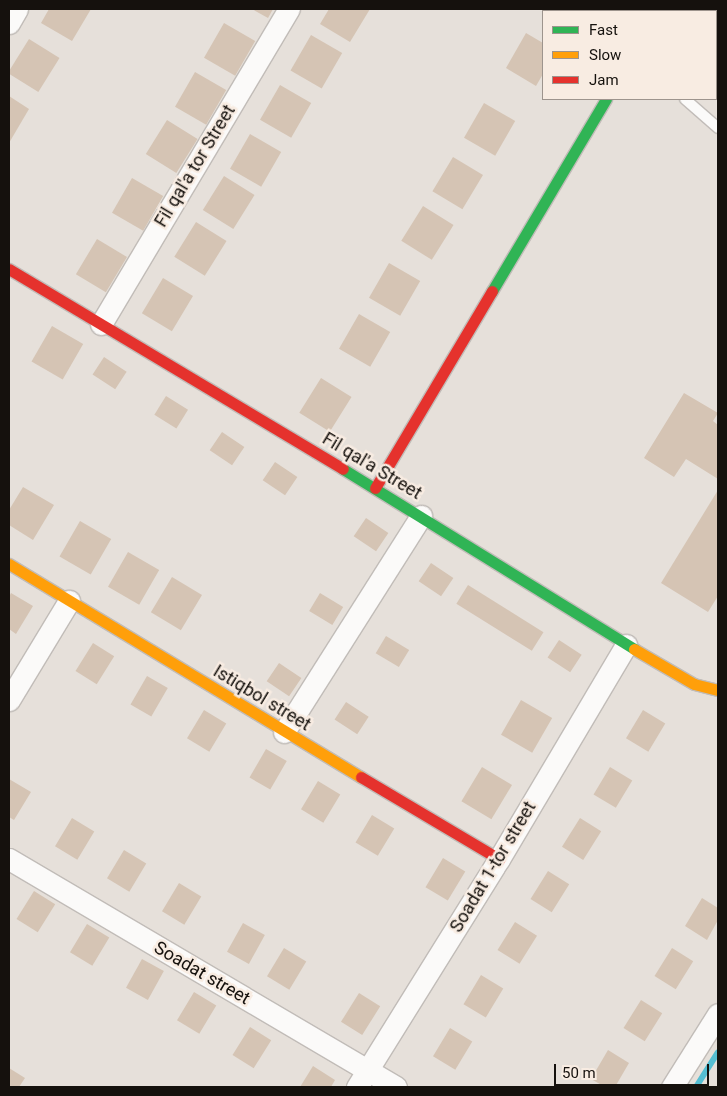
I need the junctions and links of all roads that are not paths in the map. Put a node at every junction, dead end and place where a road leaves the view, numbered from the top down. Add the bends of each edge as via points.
1 (17, 9) edge
2 (289, 9) edge
3 (9, 23) edge
4 (605, 100) edge
5 (686, 100) edge
6 (718, 128) edge
7 (9, 269) edge
8 (102, 324) junction
9 (375, 488) junction
10 (421, 516) junction
11 (9, 564) edge
12 (69, 601) junction
13 (626, 645) junction
14 (718, 690) edge
15 (9, 700) edge
16 (284, 732) junction
17 (499, 858) junction
18 (9, 859) edge
19 (718, 1014) edge
20 (362, 1079) edge
21 (396, 1087) edge
22 (672, 1087) edge

1 - 3 street
2 - 8 street, Fil qal'a tor Street
4 - 9 street
5 - 6 lane
7 - 8 street, Fil qal'a Street
8 - 9 street, Fil qal'a Street
9 - 10 street, Fil qal'a Street
10 - 13 street, Fil qal'a Street
10 - 16 street
11 - 12 street, Istiqbol street
12 - 15 street
12 - 16 street, Istiqbol street
13 - 14 street, Fil qal'a Street via 694,684
13 - 17 street, Soadat 1-tor street
16 - 17 street, Istiqbol street
17 - 20 street, Soadat 1-tor street
18 - 20 street, Soadat street
19 - 22 street
20 - 21 street, Soadat street

